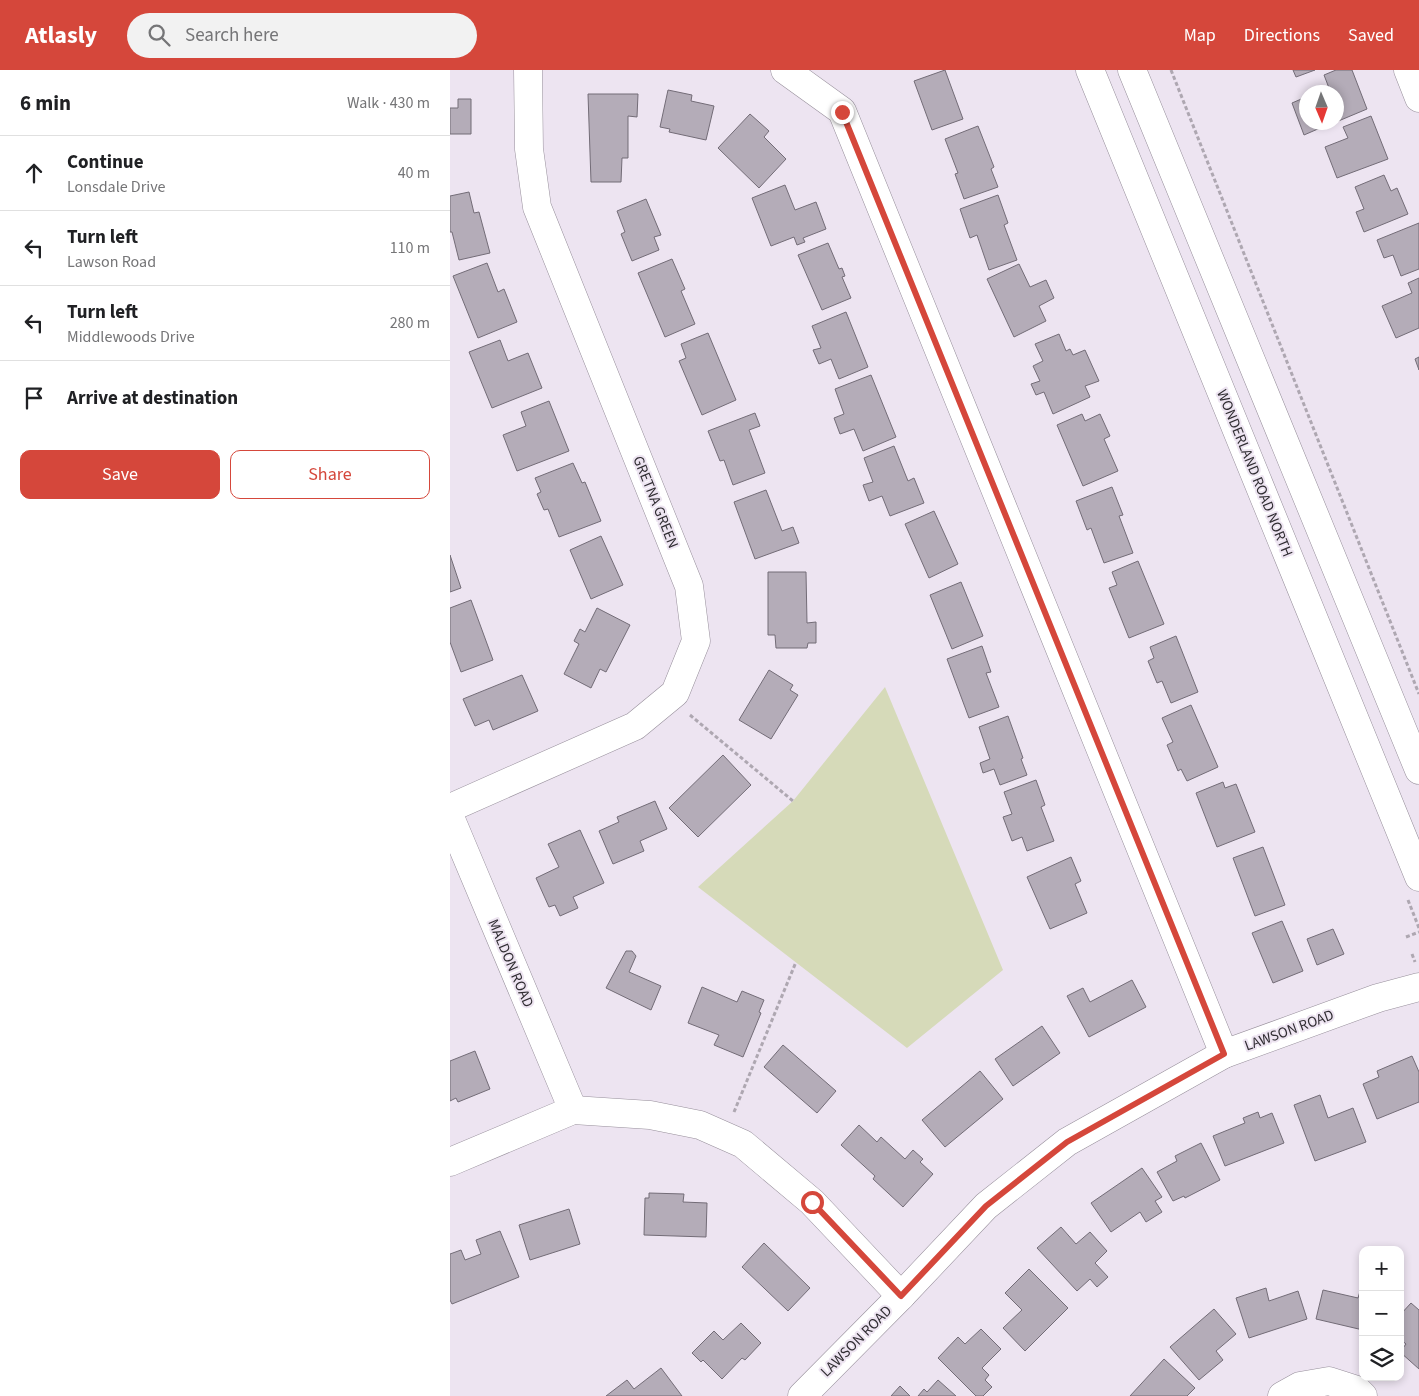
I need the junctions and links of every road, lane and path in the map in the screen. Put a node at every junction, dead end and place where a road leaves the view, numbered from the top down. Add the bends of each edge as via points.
1 (528, 70) edge
2 (785, 70) edge
3 (1090, 70) edge
4 (1132, 70) edge
5 (1171, 70) edge
6 (1408, 70) edge
7 (1419, 98) edge
8 (1419, 694) edge
9 (668, 698) junction
10 (1419, 770) edge
11 (793, 801) dead end
12 (450, 808) edge
13 (450, 817) edge
14 (1419, 877) edge
15 (1419, 932) edge
16 (1406, 937) dead end
17 (796, 962) dead end
18 (1419, 986) edge
19 (1224, 1054) junction
20 (573, 1110) junction
21 (724, 1135) junction
22 (450, 1162) edge
23 (901, 1296) junction
24 (802, 1396) edge
25 (1282, 1396) edge
26 (1363, 1396) edge

1 - 9 street, GRETNA GREEN via 529,149 538,208 689,586 696,642 675,693
2 - 19 street via 842,112
3 - 14 street, WONDERLAND ROAD NORTH
4 - 10 street
5 - 8 path
6 - 7 street
9 - 11 path
9 - 12 street, GRETNA GREEN via 634,726
13 - 20 street, MALDON ROAD
15 - 16 path
17 - 21 path
18 - 19 street, LAWSON ROAD
19 - 23 street, LAWSON ROAD via 1067,1142 986,1206
20 - 21 street via 650,1114 700,1125
20 - 22 street
21 - 23 street via 743,1144 812,1202
23 - 24 street, LAWSON ROAD
25 - 26 street via 1300,1386 1329,1381 1357,1390

